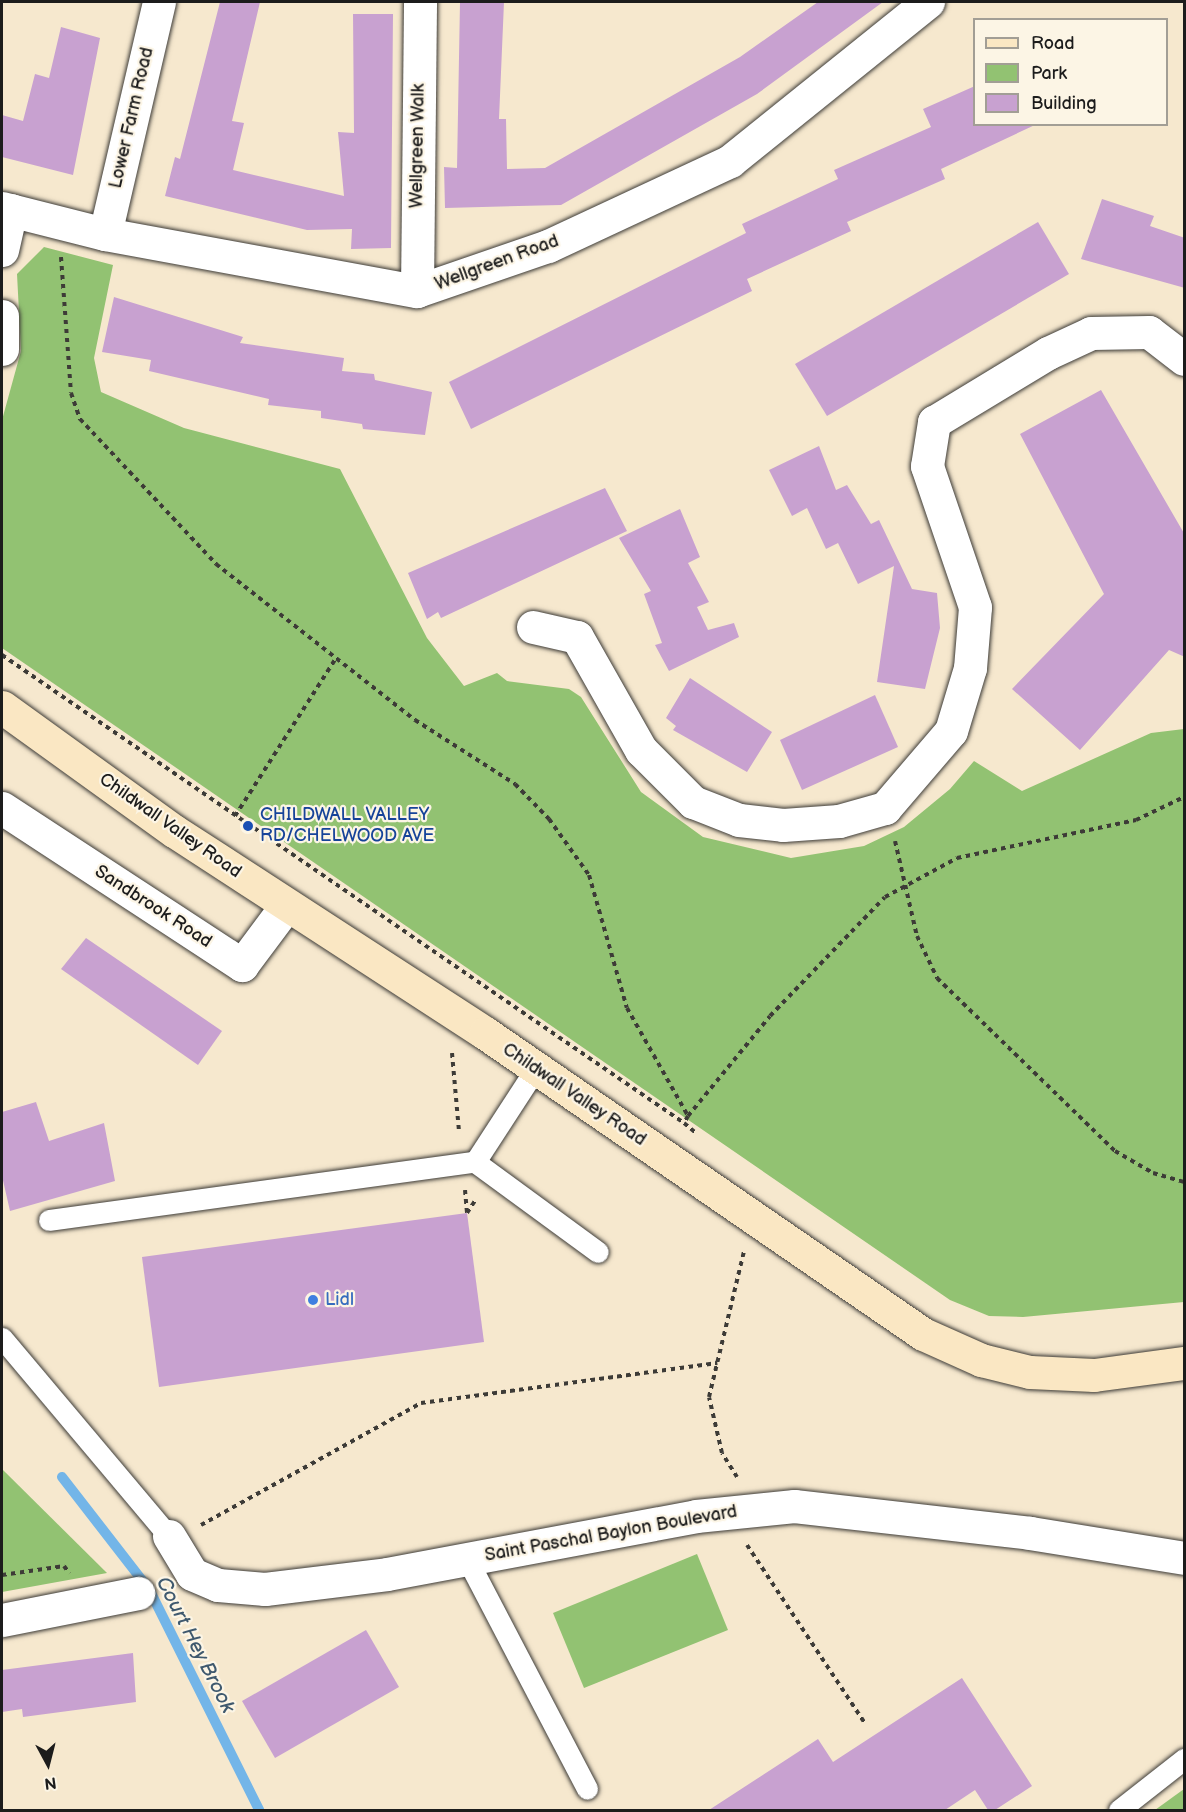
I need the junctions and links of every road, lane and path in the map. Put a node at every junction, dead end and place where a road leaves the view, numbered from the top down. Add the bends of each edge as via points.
1 (159, 2) edge
2 (420, 2) edge
3 (928, 2) edge
4 (6, 208) edge
5 (66, 224) junction
6 (105, 234) junction
7 (2, 250) edge
8 (417, 291) junction
9 (2, 316) edge
10 (2, 349) edge
11 (1185, 359) edge
12 (533, 627) dead end
13 (2, 655) edge
14 (336, 658) junction
15 (2, 707) edge
16 (1185, 797) edge
17 (2, 808) edge
18 (885, 808) junction
19 (235, 816) junction
20 (904, 888) junction
21 (286, 906) junction
22 (448, 1010) junction
23 (536, 1068) junction
24 (688, 1116) junction
25 (684, 1123) junction
26 (468, 1163) junction
27 (689, 1174) junction
28 (1185, 1182) edge
29 (467, 1214) dead end
30 (751, 1219) junction
31 (49, 1220) dead end
32 (598, 1252) dead end
33 (2, 1338) edge
34 (717, 1363) junction
35 (1185, 1363) edge
36 (739, 1480) dead end
37 (169, 1536) joint
38 (741, 1536) dead end
39 (1185, 1558) edge
40 (467, 1559) junction
41 (192, 1574) junction
42 (138, 1593) dead end
43 (2, 1620) edge
44 (864, 1722) dead end
45 (1185, 1759) edge
46 (587, 1790) dead end
47 (1119, 1810) edge

1 - 6 street, Lower Farm Road
2 - 8 street, Wellgreen Walk
3 - 8 street, Wellgreen Road via 730,161 548,246
4 - 5 street, Wellgreen Road
4 - 7 street
5 - 6 street, Wellgreen Road
5 - 14 path via 61,260 66,338 71,393 80,419 216,564
6 - 8 street, Wellgreen Road
9 - 10 street
11 - 18 street via 1149,332 1091,333 1048,353 934,422 927,466 975,607 970,668 951,731
12 - 18 street via 577,637 640,750 693,802 738,820 783,825 839,821
13 - 19 path
14 - 19 path
14 - 24 path via 415,720 515,784 564,837 589,875 627,1008
15 - 21 main road, Childwall Valley Road
16 - 20 path via 1136,820 977,851
17 - 21 street, Sandbrook Road via 242,965
18 - 20 path
19 - 25 path
20 - 24 path via 885,897 829,952
20 - 28 path via 921,949 956,998 1115,1151 1153,1173
21 - 22 main road, Childwall Valley Road
22 - 23 main road, Childwall Valley Road
22 - 26 path
23 - 26 lane
23 - 27 main road, Childwall Valley Road
24 - 25 path
25 - 27 path via 709,1143
26 - 29 path
26 - 31 lane
26 - 32 lane
27 - 30 main road, Childwall Valley Road
30 - 34 path
30 - 35 main road, Childwall Valley Road via 923,1334 981,1360 1029,1372 1094,1375
33 - 37 lane
34 - 36 path via 709,1397 722,1454
34 - 41 path via 421,1403 198,1527
37 - 41 street
38 - 44 path
39 - 40 street, Saint Paschal Baylon Boulevard via 1030,1533 794,1506 696,1516
40 - 41 street, Saint Paschal Baylon Boulevard via 265,1588 219,1585
40 - 46 lane
42 - 43 street
45 - 47 lane

